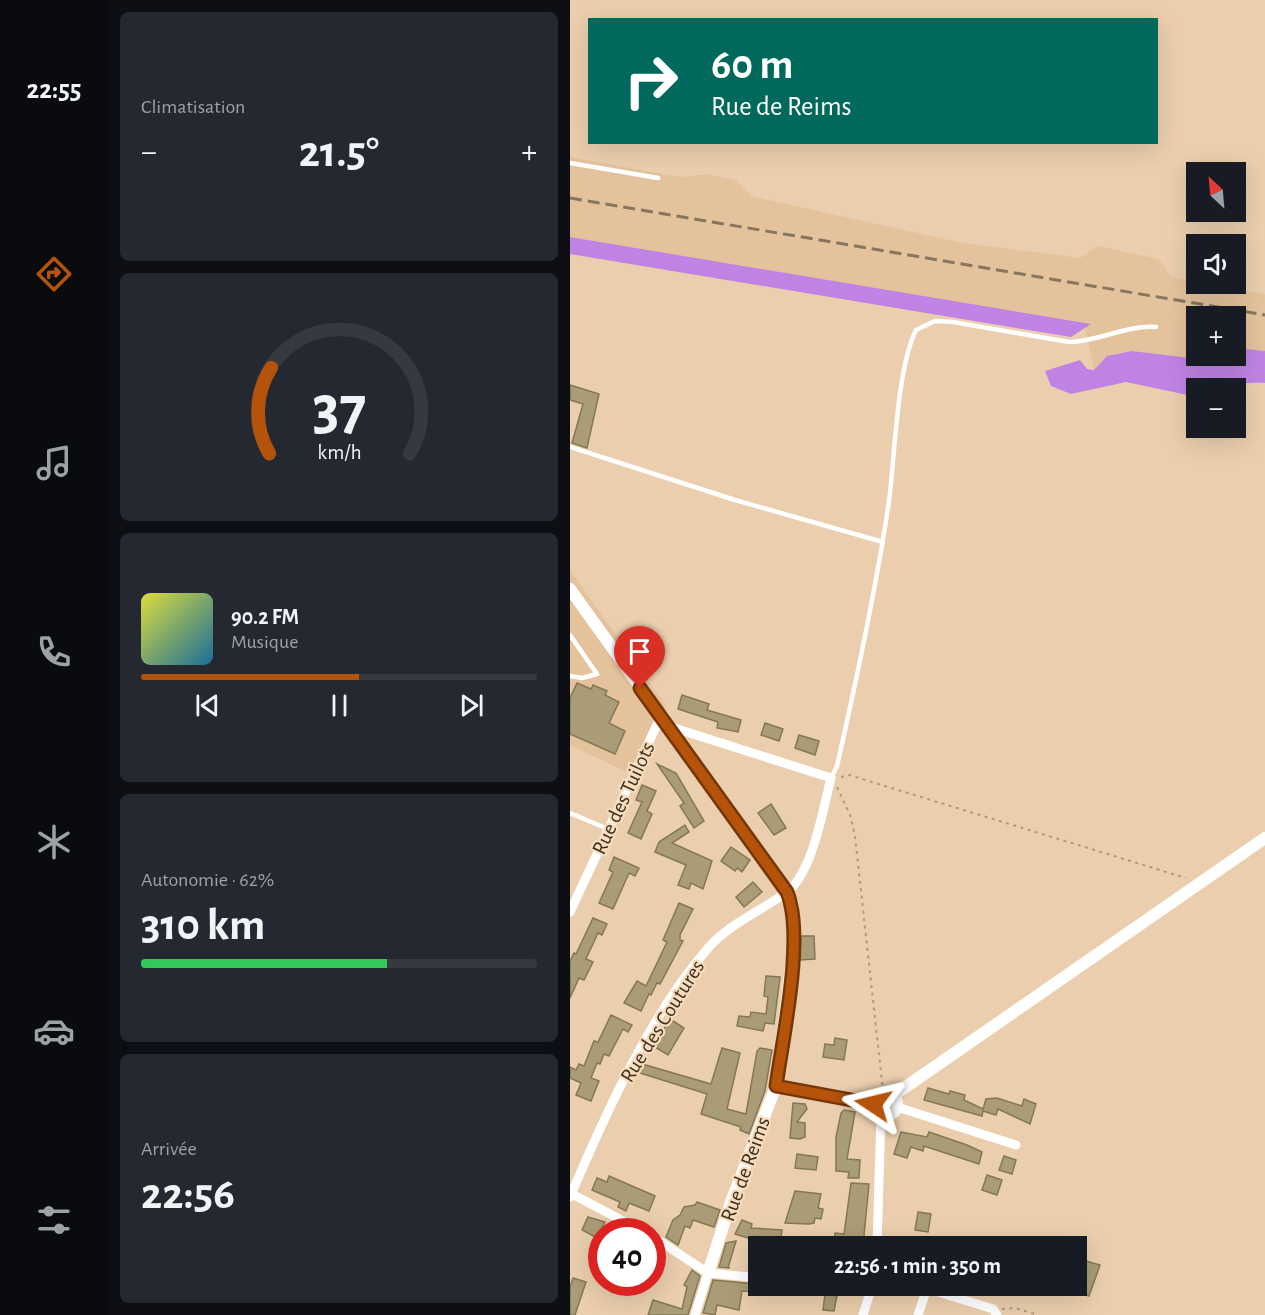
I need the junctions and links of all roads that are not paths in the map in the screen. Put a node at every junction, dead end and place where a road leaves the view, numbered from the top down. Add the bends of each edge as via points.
1 (570, 163) edge
2 (658, 178) dead end
3 (1156, 327) dead end
4 (570, 447) edge
5 (883, 542) junction
6 (572, 595) edge
7 (570, 635) edge
8 (570, 676) edge
9 (665, 721) junction
10 (831, 778) junction
11 (570, 813) edge
12 (608, 829) junction
13 (1265, 838) edge
14 (787, 892) junction
15 (570, 912) edge
16 (776, 1086) junction
17 (891, 1098) junction
18 (873, 1104) junction
19 (881, 1115) junction
20 (1016, 1145) dead end
21 (571, 1194) edge
22 (617, 1218) edge
23 (877, 1236) edge
24 (666, 1245) edge
25 (708, 1273) junction
26 (748, 1277) edge
27 (869, 1296) edge
28 (921, 1296) edge
29 (949, 1296) edge
30 (995, 1312) edge
31 (695, 1315) edge
32 (863, 1315) edge
33 (918, 1315) edge

1 - 2 lane
3 - 5 lane via 1127,328 1069,342 954,322 935,321 916,330 905,366
4 - 5 lane
5 - 10 lane via 851,704
6 - 9 street, Rue de Reims
7 - 8 lane via 597,674
9 - 10 street
9 - 12 street, Rue des Tuilots
9 - 14 street, Rue de Reims
10 - 14 street, Rue des Coutures via 810,854 798,881
11 - 12 lane
12 - 15 street, Rue des Tuilots
13 - 17 street
14 - 16 street, Rue de Reims via 793,904 794,951
14 - 21 street, Rue des Coutures via 711,945 672,998 616,1093
16 - 18 street
16 - 25 street, Rue de Reims
17 - 18 street via 875,1096
17 - 19 street via 892,1114
17 - 20 street
18 - 19 street
19 - 23 street
21 - 22 street
24 - 25 street
25 - 26 street
25 - 31 street, Rue de Reims
27 - 32 street
28 - 33 street
29 - 30 street

